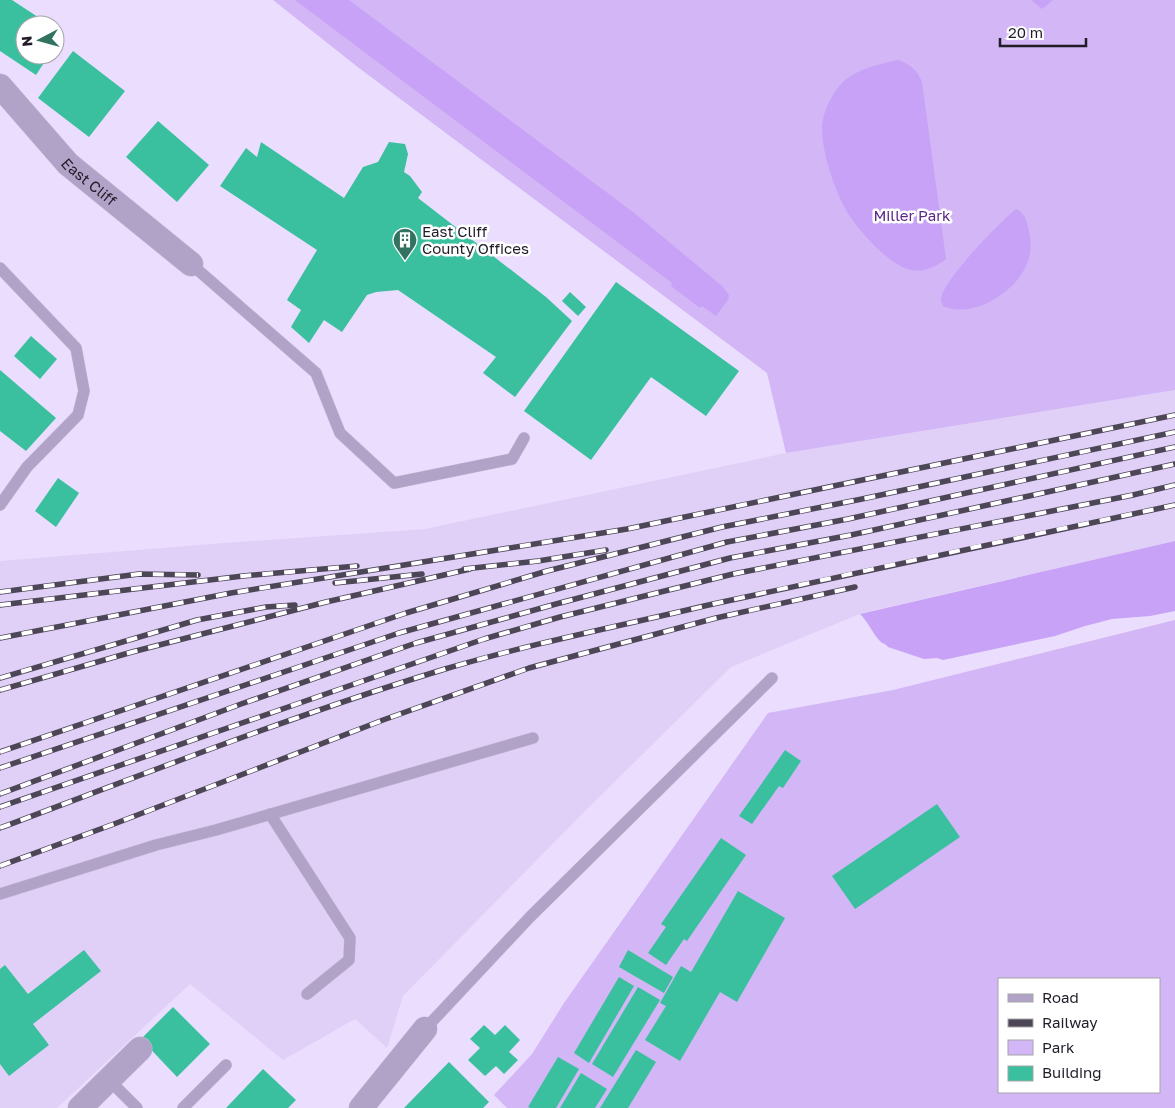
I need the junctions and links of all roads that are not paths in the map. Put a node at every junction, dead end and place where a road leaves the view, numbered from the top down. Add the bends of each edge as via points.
1 (0, 86) edge
2 (191, 264) joint
3 (0, 268) edge
4 (524, 438) dead end
5 (0, 505) edge
6 (772, 678) dead end
7 (532, 738) dead end
8 (270, 814) junction
9 (0, 894) edge
10 (307, 994) dead end
11 (425, 1029) joint
12 (140, 1049) dead end
13 (226, 1065) dead end
14 (109, 1080) junction
15 (80, 1108) edge
16 (137, 1108) edge
17 (183, 1108) edge
18 (361, 1108) edge

1 - 2 street, East Cliff via 68,164
2 - 4 lane via 316,373 340,433 394,482 512,459
3 - 5 lane via 76,348 84,391 78,415 27,467
6 - 11 lane via 530,918
7 - 8 lane
8 - 9 lane via 156,845
8 - 10 lane via 350,938 349,960
11 - 18 street
12 - 14 street
13 - 17 lane
14 - 15 street
14 - 16 lane

